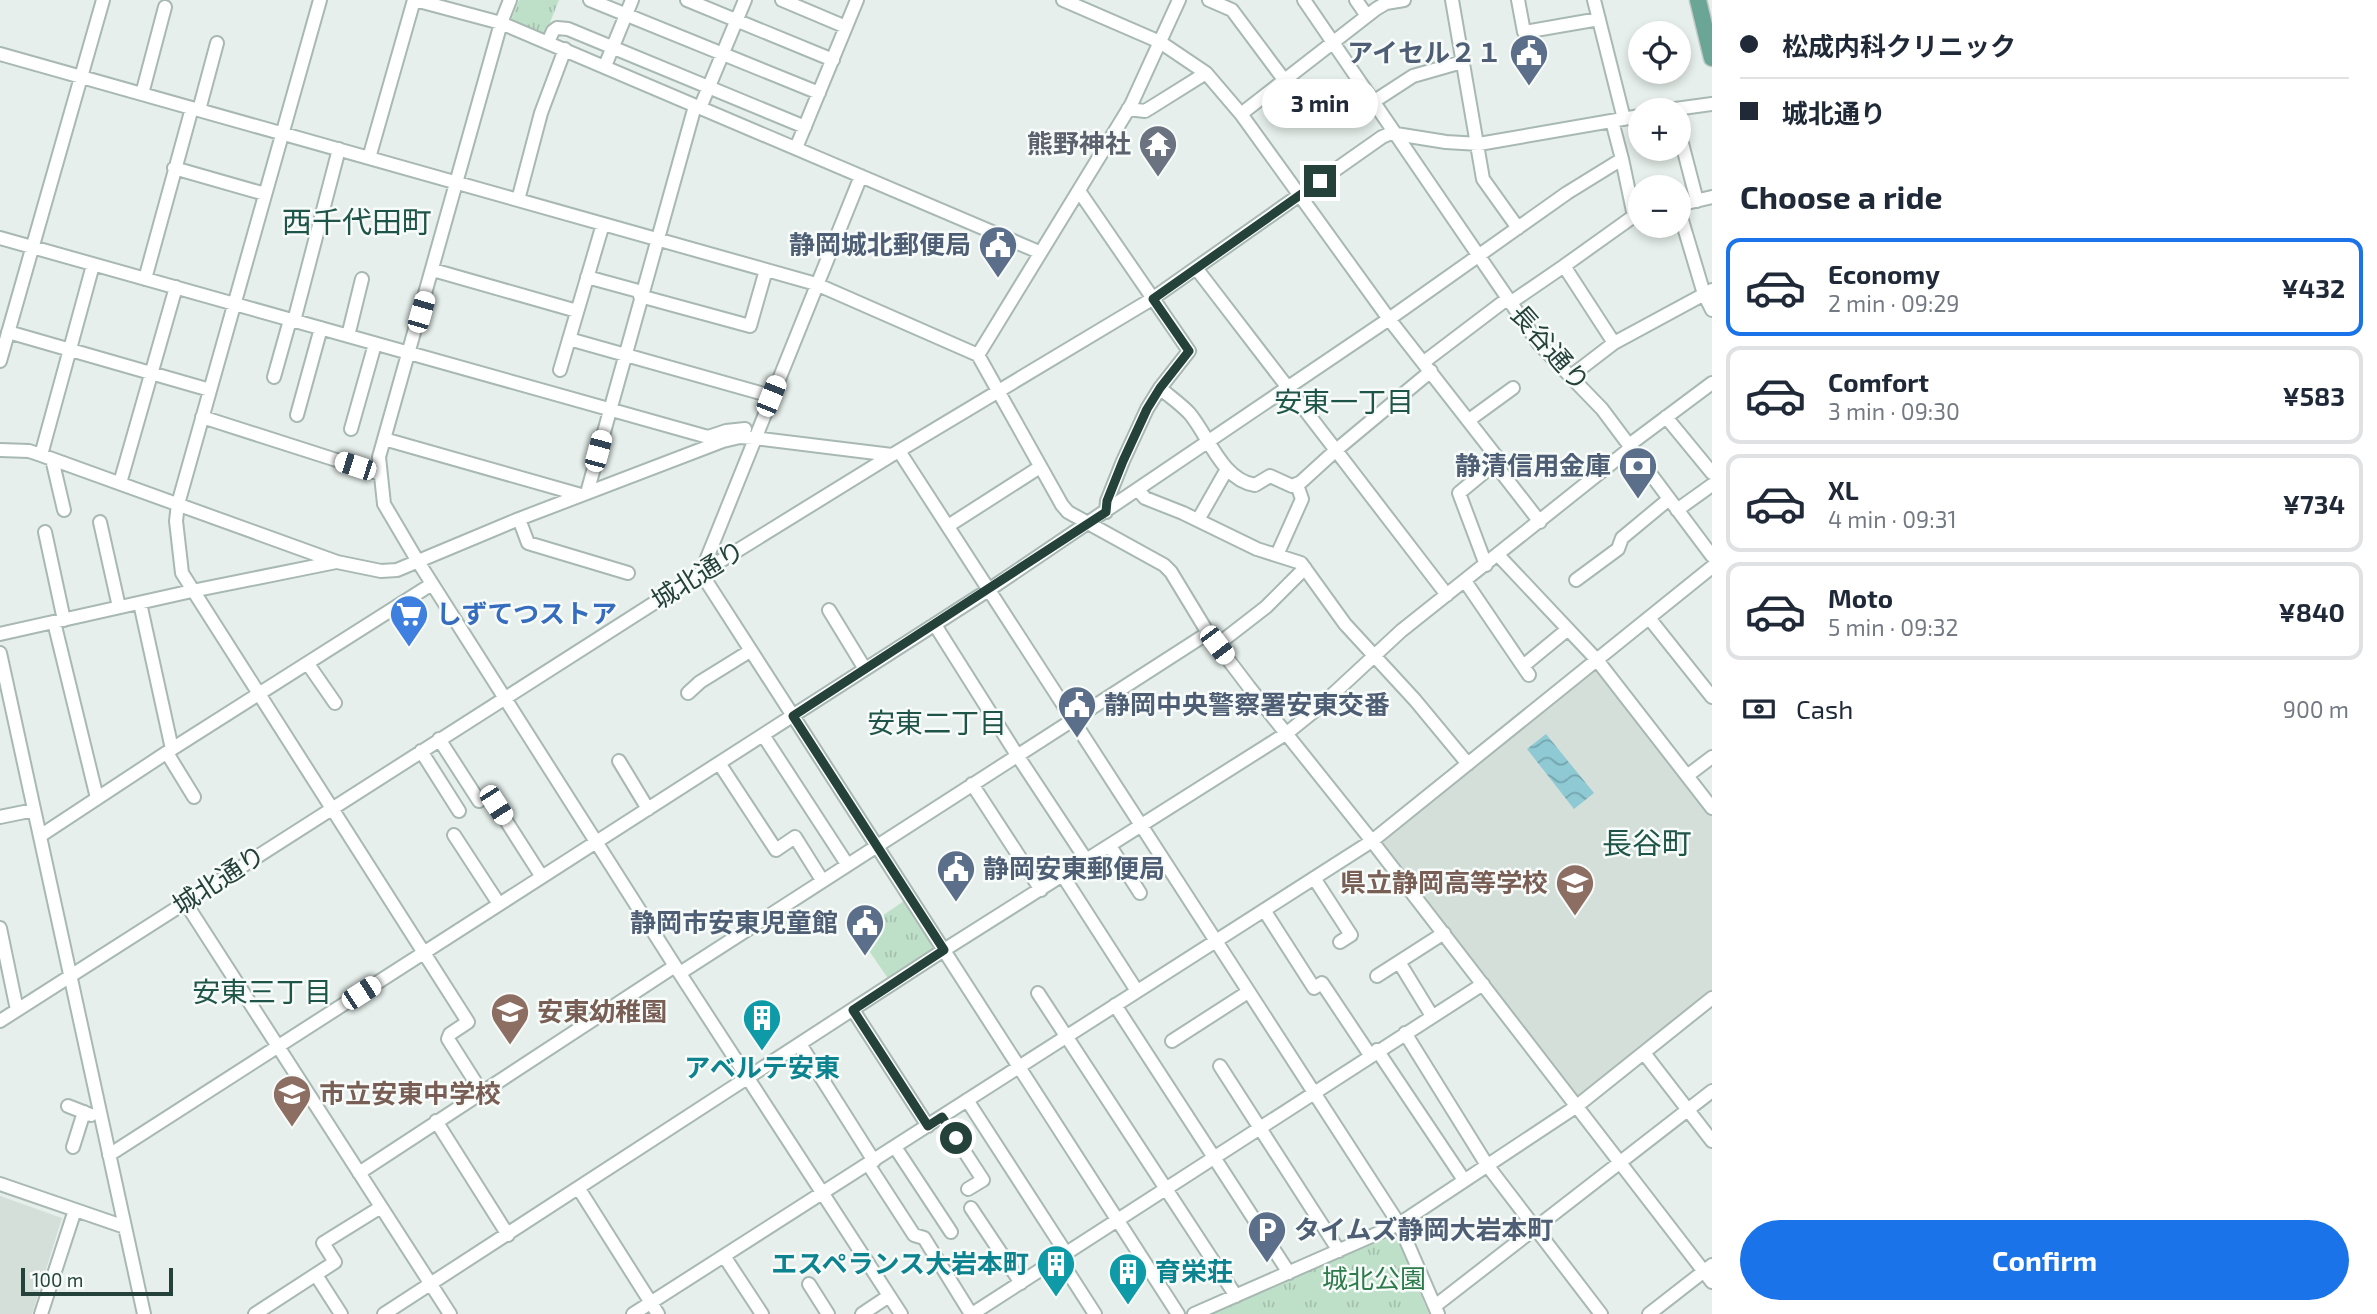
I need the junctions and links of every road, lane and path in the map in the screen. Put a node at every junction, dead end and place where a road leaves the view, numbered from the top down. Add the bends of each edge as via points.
1 (103, 0) edge
2 (320, 0) edge
3 (414, 0) edge
4 (510, 0) edge
5 (590, 0) edge
6 (632, 0) edge
7 (687, 0) edge
8 (745, 0) edge
9 (782, 0) edge
10 (857, 0) edge
11 (1063, 0) edge
12 (1179, 0) edge
13 (1209, 0) edge
14 (1304, 0) edge
15 (1356, 0) edge
16 (1404, 0) edge
17 (1452, 0) edge
18 (1518, 0) edge
19 (1594, 0) edge
20 (1698, 0) edge
21 (1080, 3) edge
22 (165, 7) dead end
23 (626, 15) junction
24 (1367, 16) junction
25 (1599, 19) junction
26 (736, 20) junction
27 (501, 23) junction
28 (846, 27) junction
29 (548, 42) junction
30 (1160, 42) junction
31 (217, 43) dead end
32 (1334, 44) junction
33 (613, 48) junction
34 (565, 49) junction
35 (0, 54) edge
36 (723, 54) junction
37 (1712, 58) edge
38 (833, 60) junction
39 (1462, 62) junction
40 (605, 66) junction
41 (1206, 74) junction
42 (81, 77) junction
43 (1285, 81) junction
44 (709, 88) junction
45 (819, 93) junction
46 (142, 94) junction
47 (1373, 102) junction
48 (1712, 104) edge
49 (697, 107) junction
50 (1691, 107) edge
51 (196, 109) junction
52 (1128, 109) junction
53 (1241, 114) junction
54 (1628, 118) edge
55 (1618, 120) junction
56 (805, 128) junction
57 (282, 133) junction
58 (1396, 134) junction
59 (1479, 145) junction
60 (796, 148) junction
61 (339, 149) junction
62 (369, 158) junction
63 (1622, 159) junction
64 (1687, 161) edge
65 (174, 169) junction
66 (861, 176) junction
67 (456, 182) junction
68 (1628, 182) edge
69 (1079, 191) junction
70 (265, 194) junction
71 (1300, 196) junction
72 (1712, 197) edge
73 (518, 200) junction
74 (1697, 201) junction
75 (1691, 203) edge
76 (1628, 222) edge
77 (603, 223) junction
78 (1518, 228) junction
79 (0, 238) edge
80 (1689, 238) edge
81 (657, 239) junction
82 (33, 247) junction
83 (1039, 252) junction
84 (1479, 257) junction
85 (93, 265) junction
86 (1564, 266) junction
87 (1196, 268) junction
88 (433, 270) junction
89 (766, 270) junction
90 (587, 277) junction
91 (145, 279) junction
92 (362, 279) dead end
93 (816, 284) junction
94 (176, 287) junction
95 (1708, 292) edge
96 (641, 294) junction
97 (1153, 299) junction
98 (1509, 301) junction
99 (234, 304) junction
100 (1712, 310) edge
101 (577, 311) junction
102 (1390, 318) junction
103 (292, 320) junction
104 (321, 328) junction
105 (8, 332) junction
106 (348, 336) junction
107 (569, 339) junction
108 (1614, 343) junction
109 (375, 344) junction
110 (70, 349) junction
111 (409, 353) junction
112 (625, 354) junction
113 (978, 355) junction
114 (0, 359) edge
115 (1427, 366) junction
116 (560, 370) dead end
117 (151, 373) junction
118 (1571, 376) junction
119 (274, 377) dead end
120 (1712, 383) edge
121 (1287, 387) junction
122 (1160, 388) junction
123 (1513, 388) dead end
124 (210, 390) junction
125 (997, 391) junction
126 (771, 396) junction
127 (609, 409) junction
128 (297, 415) dead end
129 (202, 417) junction
130 (1666, 417) junction
131 (1469, 420) junction
132 (351, 429) dead end
133 (755, 435) junction
134 (384, 439) junction
135 (1208, 442) junction
136 (1631, 446) junction
137 (0, 450) edge
138 (1335, 451) junction
139 (896, 453) junction
140 (47, 457) junction
141 (1495, 464) junction
142 (1040, 467) junction
143 (1227, 469) junction
144 (1712, 473) edge
145 (380, 474) junction
146 (120, 483) junction
147 (1297, 485) junction
148 (1712, 485) edge
149 (1138, 490) junction
150 (584, 494) junction
151 (178, 504) junction
152 (1673, 505) junction
153 (64, 510) dead end
154 (1106, 512) junction
155 (519, 519) junction
156 (1198, 520) junction
157 (100, 522) dead end
158 (1540, 522) junction
159 (1088, 524) junction
160 (948, 526) junction
161 (45, 532) dead end
162 (1277, 555) junction
163 (1498, 555) junction
164 (1712, 556) edge
165 (417, 561) junction
166 (337, 562) junction
167 (1486, 565) junction
168 (1712, 567) edge
169 (1305, 568) junction
170 (628, 573) dead end
171 (701, 573) junction
172 (1576, 580) dead end
173 (1465, 581) junction
174 (432, 584) junction
175 (990, 589) junction
176 (192, 591) junction
177 (1447, 595) junction
178 (140, 603) junction
179 (119, 607) junction
180 (829, 610) dead end
181 (1649, 618) junction
182 (59, 621) junction
183 (934, 625) junction
184 (1568, 629) junction
185 (1208, 632) junction
186 (0, 634) edge
187 (1217, 645) junction
188 (750, 651) junction
189 (0, 653) edge
190 (1374, 655) junction
191 (1597, 660) junction
192 (309, 664) junction
193 (865, 669) junction
194 (688, 693) dead end
195 (259, 695) junction
196 (1712, 696) edge
197 (504, 698) junction
198 (335, 703) dead end
199 (793, 716) junction
200 (1073, 719) junction
201 (1287, 733) junction
202 (763, 734) junction
203 (439, 739) junction
204 (170, 751) junction
205 (421, 751) junction
206 (1017, 755) junction
207 (1712, 757) edge
208 (619, 761) dead end
209 (719, 763) junction
210 (1468, 764) junction
211 (1687, 776) junction
212 (972, 783) junction
213 (194, 797) dead end
214 (97, 798) junction
215 (479, 801) dead end
216 (496, 805) dead end
217 (332, 807) junction
218 (1712, 808) edge
219 (648, 809) junction
220 (34, 810) junction
221 (459, 811) dead end
222 (0, 817) edge
223 (1143, 826) junction
224 (453, 835) dead end
225 (40, 836) junction
226 (1372, 841) junction
227 (597, 842) junction
228 (876, 845) junction
229 (1110, 846) junction
230 (1087, 861) junction
231 (847, 864) junction
232 (1063, 876) junction
233 (542, 877) junction
234 (1314, 878) junction
235 (822, 880) junction
236 (1041, 890) junction
237 (1140, 893) dead end
238 (185, 902) junction
239 (499, 904) junction
240 (1264, 910) junction
241 (0, 928) edge
242 (1444, 933) junction
243 (1215, 941) junction
244 (1340, 942) dead end
245 (944, 950) junction
246 (424, 952) junction
247 (1399, 962) junction
248 (677, 970) junction
249 (70, 976) junction
250 (1377, 976) dead end
251 (1483, 984) junction
252 (1137, 991) junction
253 (1248, 992) junction
254 (1038, 993) dead end
255 (1712, 998) edge
256 (1115, 1005) junction
257 (17, 1010) junction
258 (853, 1010) junction
259 (1432, 1016) junction
260 (1, 1019) edge
261 (1405, 1033) junction
262 (1067, 1036) junction
263 (1172, 1041) dead end
264 (800, 1044) junction
265 (277, 1048) junction
266 (1374, 1053) junction
267 (1644, 1053) junction
268 (1020, 1066) junction
269 (1220, 1066) dead end
270 (748, 1079) junction
271 (481, 1091) junction
272 (1712, 1091) edge
273 (1312, 1092) junction
274 (967, 1100) junction
275 (68, 1106) dead end
276 (1577, 1106) junction
277 (1687, 1109) junction
278 (84, 1112) junction
279 (942, 1117) junction
280 (102, 1119) junction
281 (436, 1121) junction
282 (928, 1126) junction
283 (1259, 1127) junction
284 (1712, 1141) edge
285 (73, 1147) dead end
286 (895, 1147) junction
287 (109, 1155) junction
288 (1214, 1157) junction
289 (1619, 1161) junction
290 (871, 1162) junction
291 (1487, 1165) junction
292 (359, 1173) junction
293 (1464, 1180) junction
294 (0, 1184) edge
295 (1167, 1188) junction
296 (579, 1189) junction
297 (968, 1189) dead end
298 (823, 1193) junction
299 (381, 1207) junction
300 (971, 1208) dead end
301 (75, 1210) junction
302 (1118, 1220) junction
303 (1399, 1224) junction
304 (125, 1227) junction
305 (1535, 1227) junction
306 (951, 1232) dead end
307 (508, 1235) junction
308 (1339, 1251) junction
309 (1063, 1255) junction
310 (724, 1256) junction
311 (1708, 1268) edge
312 (1289, 1273) junction
313 (316, 1275) junction
314 (1712, 1282) edge
315 (1021, 1283) junction
316 (809, 1284) dead end
317 (430, 1285) junction
318 (889, 1296) junction
319 (1236, 1296) junction
320 (651, 1302) junction
321 (1436, 1310) edge
322 (41, 1314) edge
323 (144, 1314) edge
324 (256, 1314) edge
325 (341, 1314) edge
326 (384, 1314) edge
327 (450, 1314) edge
328 (633, 1314) edge
329 (659, 1314) edge
330 (762, 1314) edge
331 (828, 1314) edge
332 (862, 1314) edge
333 (901, 1314) edge
334 (972, 1314) edge
335 (1096, 1314) edge
336 (1178, 1314) edge
337 (1195, 1314) edge
338 (1601, 1314) edge
339 (1649, 1314) edge

1 - 42 street
2 - 57 street
3 - 27 street
3 - 62 street
4 - 27 street
5 - 23 street
6 - 23 street
7 - 26 street
8 - 26 street
9 - 28 street
10 - 28 street
11 - 21 street
12 - 30 street
13 - 43 street via 1232,10
14 - 32 street, 長谷通り
15 - 24 street
16 - 24 street
17 - 39 street
18 - 25 street via 1524,32
19 - 25 street
20 - 37 main road
21 - 30 street
22 - 46 street
23 - 33 street
23 - 36 street
24 - 32 street
25 - 55 street
26 - 36 street
26 - 38 street
27 - 29 street
27 - 67 street
28 - 38 street
29 - 33 street via 553,31 562,27
29 - 34 street
30 - 41 street
30 - 52 street
31 - 51 street
32 - 43 street
32 - 47 street, 長谷通り
33 - 40 street
33 - 44 street
34 - 40 street
34 - 73 street via 541,113
35 - 42 street
36 - 44 street
36 - 45 street
38 - 45 street
39 - 47 street via 1413,76
39 - 59 street
40 - 49 street
41 - 52 street via 1145,111
41 - 53 street
42 - 46 street
42 - 82 street
43 - 53 street
44 - 49 street
44 - 56 street
45 - 56 street
46 - 51 street
47 - 58 street, 長谷通り
48 - 50 street
49 - 60 street
49 - 81 street
51 - 57 street
51 - 65 street
52 - 69 street
53 - 71 street
54 - 55 street
55 - 59 street
55 - 63 street
56 - 60 street
57 - 61 street
57 - 70 street
58 - 59 street
58 - 71 street, 城北通り via 1382,137
58 - 84 street, 長谷通り
59 - 78 street via 1483,179
60 - 66 street
61 - 62 street
61 - 103 street
62 - 67 street
63 - 68 street
63 - 78 street
64 - 74 street
65 - 70 street
65 - 91 street
66 - 83 street
66 - 93 street
67 - 73 street
67 - 88 street
69 - 83 street
69 - 97 street
70 - 99 street
71 - 87 street, 城北通り
71 - 102 street
72 - 74 street
73 - 77 street
74 - 75 street
76 - 86 street
77 - 81 street
77 - 90 street
78 - 84 street
79 - 82 street
80 - 95 street
81 - 89 street
81 - 96 street
82 - 85 street
82 - 105 street
83 - 113 street
84 - 98 street, 長谷通り
84 - 102 street
85 - 91 street
85 - 110 street
86 - 98 street
86 - 108 street
87 - 97 street, 城北通り
87 - 121 street
88 - 101 street
88 - 111 street
89 - 93 street
89 - 96 street via 750,326
90 - 96 street
90 - 101 street
91 - 94 street
92 - 106 street
93 - 113 street
93 - 126 street
94 - 99 street
94 - 117 street
95 - 100 street
95 - 108 street
96 - 112 street
97 - 122 street via 1189,351
97 - 125 street, 城北通り
98 - 115 street
98 - 118 street, 長谷通り via 1539,344
99 - 103 street
99 - 124 street
101 - 107 street
102 - 115 street
102 - 121 street
103 - 104 street
103 - 119 street
104 - 106 street
104 - 128 street
105 - 110 street
105 - 114 street
106 - 109 street
107 - 112 street
107 - 116 street
108 - 118 street
109 - 111 street
109 - 132 street
110 - 117 street
110 - 140 street
111 - 127 street
111 - 134 street
112 - 126 street
112 - 127 street
113 - 125 street
115 - 131 street
115 - 138 street
117 - 124 street
117 - 146 street
118 - 136 street, 長谷通り
120 - 130 street
121 - 135 street
121 - 138 street
122 - 135 street via 1189,413
122 - 154 street via 1123,461
123 - 131 street
124 - 129 street
125 - 139 street, 城北通り
125 - 142 street
126 - 133 street
127 - 133 street via 708,437 747,429
127 - 150 street
129 - 145 street
129 - 151 street
130 - 136 street
130 - 144 street
131 - 141 street via 1499,460
133 - 139 street
133 - 150 street via 723,441
133 - 171 street
134 - 145 street
134 - 150 street
135 - 143 street
135 - 149 street
136 - 152 street, 長谷通り
136 - 158 street
137 - 140 street
138 - 147 street
138 - 177 street
139 - 160 street
139 - 171 street, 城北通り
140 - 146 street
140 - 153 street
141 - 158 street
141 - 167 street via 1459,493
142 - 159 street via 1062,505
142 - 160 street
143 - 147 street via 1246,484 1255,485 1270,475
143 - 156 street
145 - 165 street via 384,504
146 - 151 street
147 - 162 street via 1302,499
148 - 152 street
149 - 154 street
149 - 156 street via 1145,498
150 - 155 street
151 - 166 street
151 - 176 street via 182,573
152 - 164 street, 長谷通り
152 - 172 street via 1622,538 1618,549
154 - 159 street
155 - 165 street
155 - 170 street via 528,543
156 - 162 street
157 - 179 street
158 - 163 street
159 - 175 street
159 - 185 street via 1164,565
160 - 175 street
161 - 182 street
162 - 169 street
163 - 167 street
163 - 184 street
165 - 166 street via 381,571
165 - 174 street
166 - 176 street
167 - 173 street
168 - 181 street
169 - 187 street via 1266,607
169 - 190 street
171 - 188 street
171 - 197 street, 城北通り
173 - 177 street
173 - 184 street via 1526,670
174 - 192 street
174 - 197 street
175 - 183 street
175 - 200 street
176 - 178 street
176 - 195 street
177 - 190 street
178 - 179 street
178 - 204 street
179 - 182 street
180 - 193 street
181 - 191 street
181 - 196 street
182 - 186 street
182 - 214 street
183 - 193 street
183 - 206 street
184 - 191 street
185 - 187 street
185 - 200 street
187 - 201 street
188 - 194 street
188 - 199 street
189 - 220 street
190 - 201 street
190 - 210 street
191 - 210 street
191 - 211 street
192 - 195 street
192 - 198 street
193 - 199 street
195 - 204 street
195 - 217 street
197 - 203 street, 城北通り
197 - 227 street
199 - 202 street
199 - 228 street
200 - 206 street
200 - 223 street
201 - 223 street
201 - 226 street
202 - 209 street
202 - 231 street
203 - 205 street, 城北通り
203 - 215 street
204 - 213 street
204 - 214 street
205 - 217 street, 城北通り
205 - 221 street
206 - 212 street
206 - 230 street
207 - 211 street
208 - 219 street
209 - 219 street
209 - 235 street via 776,850 795,837
210 - 226 street
211 - 218 street
212 - 228 street
212 - 236 street
214 - 225 street
216 - 233 street
217 - 238 street, 城北通り
217 - 246 street
219 - 227 street
220 - 222 street
220 - 225 street
223 - 229 street
223 - 243 street
224 - 239 street
225 - 249 street
226 - 234 street
226 - 242 street
227 - 233 street
227 - 248 street
228 - 231 street
228 - 245 street
229 - 230 street
229 - 237 street
230 - 232 street
231 - 235 street
232 - 236 street
232 - 252 street
233 - 239 street
234 - 240 street
234 - 244 street via 1351,936
235 - 248 street
236 - 245 street
238 - 249 street, 城北通り
238 - 265 street
239 - 246 street
240 - 243 street
240 - 266 street via 1314,988 1322,983
241 - 257 street
242 - 247 street
242 - 251 street
243 - 252 street
243 - 253 street
245 - 258 street
245 - 268 street
246 - 265 street
246 - 271 street via 468,1022 448,1039
247 - 250 street
247 - 259 street
248 - 270 street
248 - 271 street
249 - 257 street, 城北通り
249 - 280 street
251 - 259 street
251 - 276 street
252 - 256 street
253 - 263 street
253 - 273 street
254 - 262 street
255 - 267 street
256 - 262 street
256 - 288 street
257 - 260 street, 城北通り
258 - 264 street
258 - 282 street
259 - 261 street
261 - 266 street
261 - 291 street
262 - 268 street
262 - 295 street
264 - 270 street
264 - 290 street
265 - 287 street
265 - 292 street
266 - 273 street
266 - 293 street
267 - 276 street
267 - 277 street
268 - 274 street
268 - 302 street
269 - 283 street
270 - 296 street
270 - 298 street
271 - 281 street
272 - 277 street
273 - 283 street
273 - 303 street
274 - 279 street
274 - 309 street
275 - 278 street
276 - 289 street
276 - 291 street
277 - 284 street
277 - 289 street
278 - 280 street
278 - 285 street
279 - 282 street
279 - 297 street via 983,1180
280 - 287 street
281 - 292 street
281 - 307 street
282 - 286 street
283 - 288 street
283 - 308 street
286 - 290 street
286 - 306 street
287 - 304 street
288 - 295 street
288 - 312 street
289 - 305 street
289 - 311 street
290 - 298 street
290 - 334 street via 914,1235 925,1238
291 - 293 street
291 - 305 street
292 - 299 street
293 - 303 street
294 - 301 street
295 - 302 street
295 - 319 street
296 - 307 street
296 - 320 street
298 - 310 street
298 - 318 street
299 - 313 street via 323,1243 335,1262
299 - 317 street
300 - 315 street
301 - 304 street
301 - 322 street
302 - 309 street
302 - 336 street
303 - 308 street
303 - 321 street
304 - 323 street
305 - 321 street
305 - 338 street
307 - 317 street
308 - 312 street
309 - 315 street
309 - 335 street
310 - 320 street
310 - 330 street
311 - 314 street
311 - 339 street
312 - 319 street
313 - 324 street
313 - 325 street
315 - 334 street
316 - 331 street
317 - 326 street
317 - 327 street
318 - 332 street
318 - 333 street
319 - 337 street
320 - 328 street
320 - 329 street

